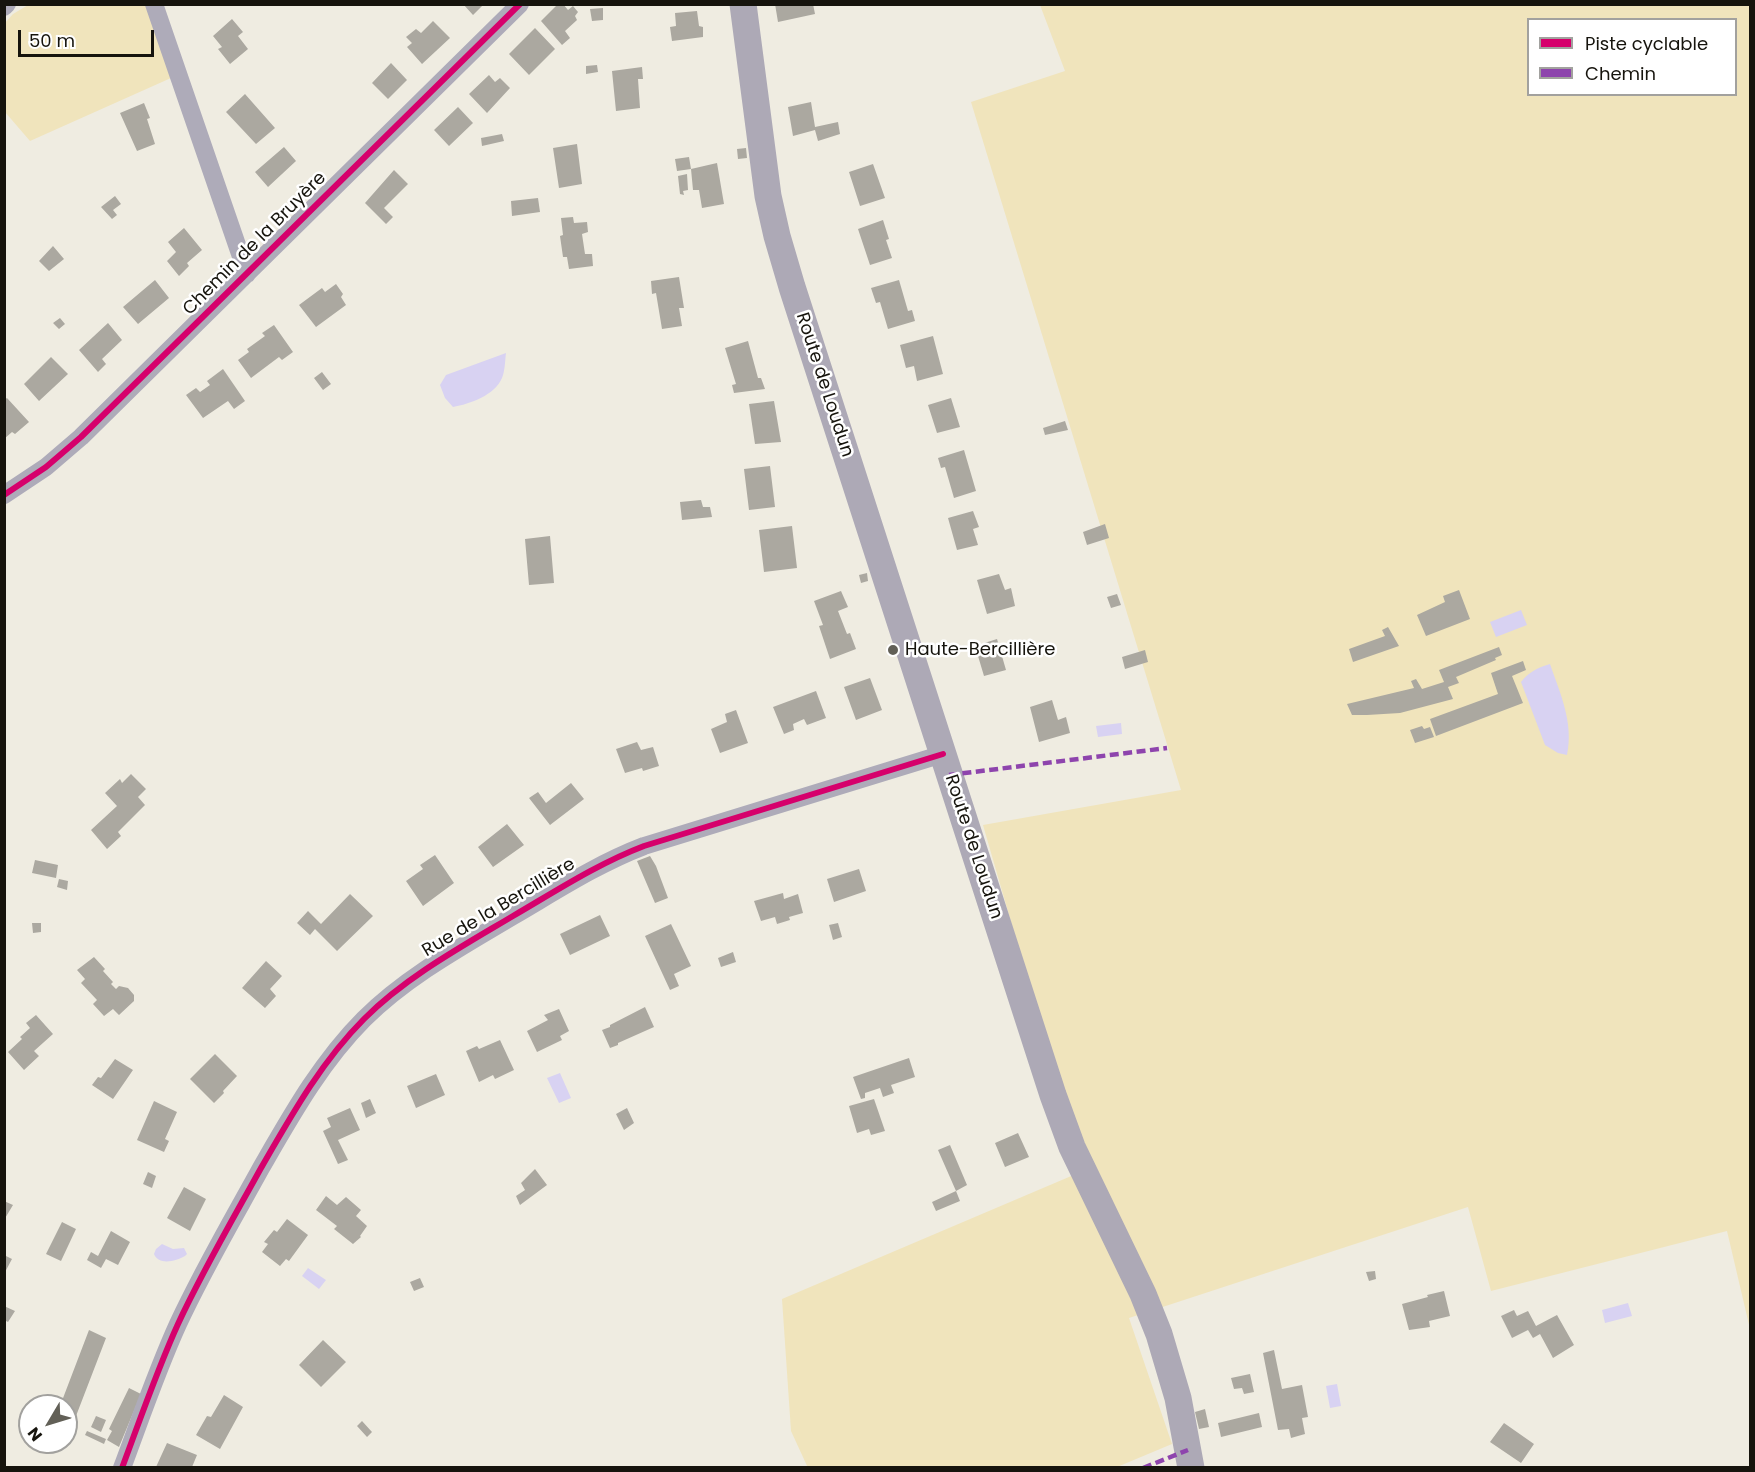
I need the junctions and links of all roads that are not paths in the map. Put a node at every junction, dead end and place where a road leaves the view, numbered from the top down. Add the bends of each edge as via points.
1 (154, 4) edge
2 (520, 4) edge
3 (743, 4) edge
4 (247, 274) junction
5 (4, 495) edge
6 (943, 754) junction
7 (122, 1467) edge
8 (1191, 1467) edge

1 - 4 street
2 - 4 street, Chemin de la Bruyère
3 - 6 main road, Route de Loudun via 762,157 777,236
4 - 5 street, Chemin de la Bruyère via 81,437
6 - 7 street, Rue de la Bercillière via 617,856 462,946 387,998 323,1068 264,1163 177,1326
6 - 8 main road, Route de Loudun via 1072,1147 1143,1294 1170,1368

